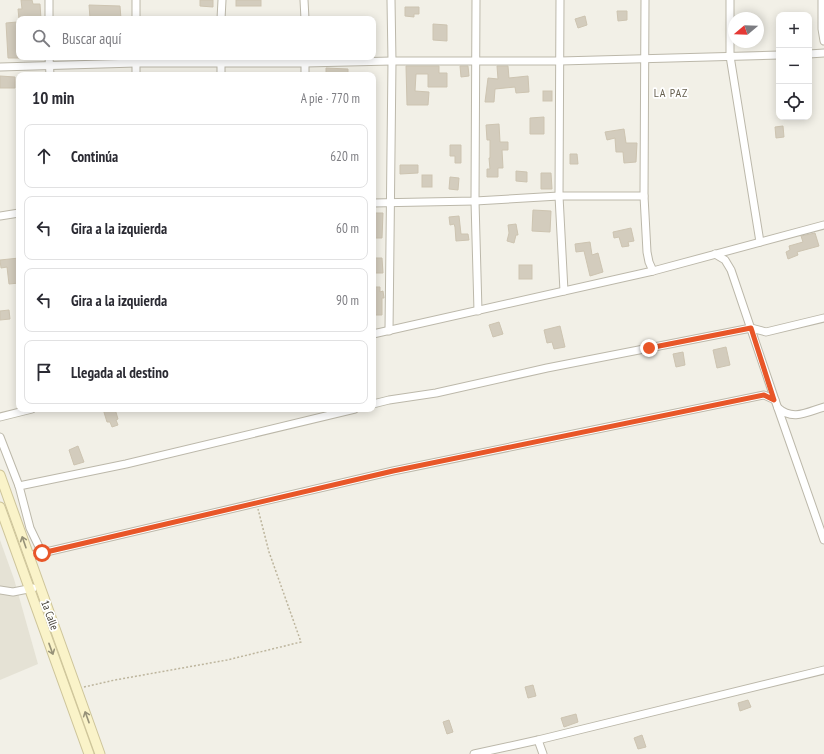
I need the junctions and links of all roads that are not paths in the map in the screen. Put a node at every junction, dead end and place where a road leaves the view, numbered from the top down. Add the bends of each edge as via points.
1 (48, 0) edge
2 (136, 0) edge
3 (222, 0) edge
4 (304, 0) edge
5 (391, 0) edge
6 (476, 0) edge
7 (560, 0) edge
8 (645, 0) edge
9 (730, 0) edge
10 (822, 0) edge
11 (49, 16) edge
12 (136, 16) edge
13 (221, 16) edge
14 (305, 16) edge
15 (824, 41) edge
16 (824, 53) edge
17 (812, 54) edge
18 (776, 55) edge
19 (730, 56) junction
20 (645, 59) junction
21 (49, 60) edge
22 (136, 60) edge
23 (221, 60) edge
24 (305, 60) edge
25 (392, 61) junction
26 (477, 61) junction
27 (560, 61) junction
28 (49, 66) junction
29 (0, 67) edge
30 (50, 72) edge
31 (136, 72) edge
32 (221, 72) edge
33 (305, 72) edge
34 (559, 196) junction
35 (644, 196) junction
36 (391, 202) junction
37 (475, 202) junction
38 (376, 203) edge
39 (16, 213) edge
40 (0, 216) edge
41 (824, 225) edge
42 (760, 242) junction
43 (715, 254) junction
44 (653, 271) junction
45 (564, 291) junction
46 (478, 311) junction
47 (824, 318) edge
48 (751, 328) junction
49 (389, 331) junction
50 (376, 333) edge
51 (376, 403) edge
52 (776, 403) junction
53 (824, 407) edge
54 (20, 412) edge
55 (343, 412) edge
56 (0, 417) edge
57 (0, 437) edge
58 (0, 475) edge
59 (19, 486) junction
60 (0, 507) edge
61 (824, 540) edge
62 (42, 553) junction
63 (29, 556) junction
64 (39, 585) junction
65 (30, 589) junction
66 (0, 590) edge
67 (824, 670) edge
68 (538, 740) junction
69 (89, 754) edge
70 (100, 754) edge
71 (474, 754) edge
72 (543, 754) edge

1 - 11 street
2 - 12 street
3 - 13 street
4 - 14 street
5 - 25 street
6 - 26 street
7 - 27 street
8 - 20 street
9 - 19 street
10 - 15 street
16 - 17 street
18 - 19 street
19 - 20 street
19 - 42 street
20 - 27 street
20 - 35 street
21 - 28 street
22 - 23 street
22 - 28 street
22 - 31 street
23 - 24 street
23 - 32 street
24 - 25 street
24 - 33 street
25 - 26 street
25 - 36 street
26 - 27 street
26 - 37 street
27 - 34 street
28 - 29 street
28 - 30 street
34 - 35 street
34 - 37 street
34 - 45 street
35 - 44 street via 647,252
36 - 37 street
36 - 38 street
36 - 49 street
37 - 46 street
39 - 40 street
41 - 42 street
42 - 43 street
43 - 44 street
43 - 48 street via 725,260 731,270
44 - 45 street
45 - 46 street
46 - 49 street
47 - 48 street via 766,332
48 - 51 street
48 - 52 street
49 - 50 street
52 - 53 street via 784,413 796,416
52 - 61 street
52 - 62 street via 764,395 393,471
54 - 56 street
55 - 59 street via 126,464
57 - 59 street
63 -> 58 main road, 1a Calle
59 - 62 street via 30,528
60 - 65 main road, 1a Calle
62 - 63 street
63 - 64 main road, 1a Calle
64 - 65 street
70 -> 64 main road, 1a Calle
65 - 66 street via 13,592
65 -> 69 main road, 1a Calle
67 - 68 street
68 - 71 street
68 - 72 street

